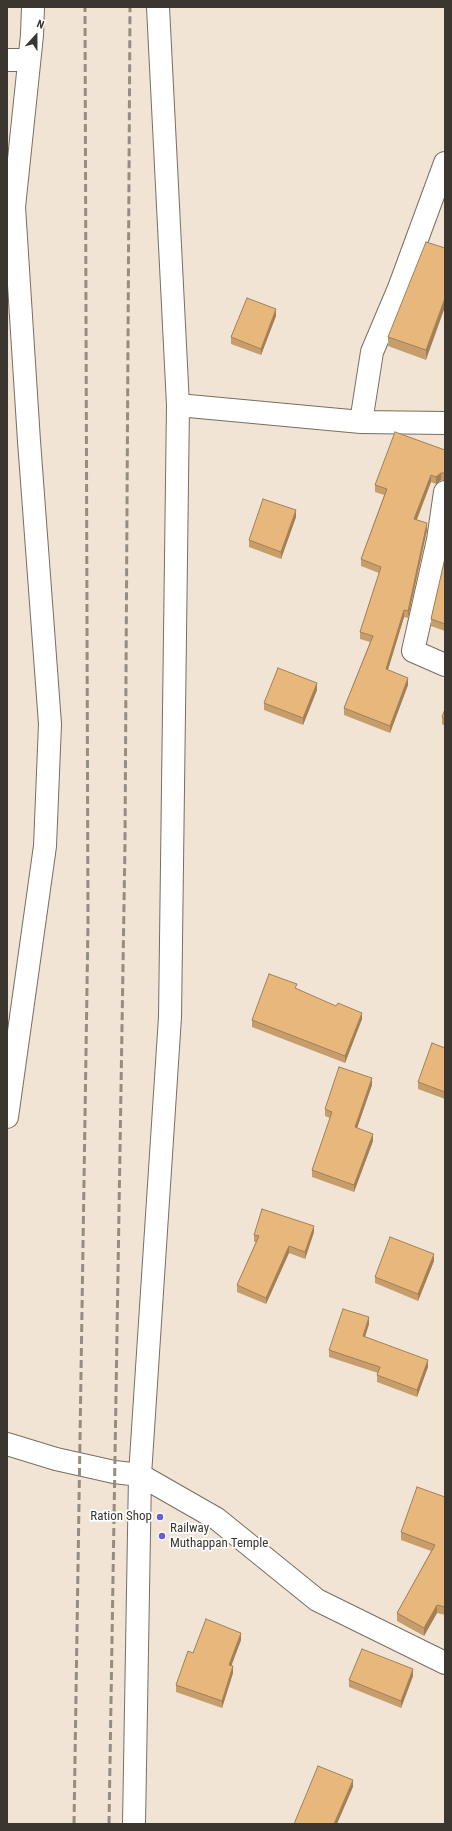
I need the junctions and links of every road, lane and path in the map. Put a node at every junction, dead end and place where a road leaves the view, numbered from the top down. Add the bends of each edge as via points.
1 (33, 7) edge
2 (158, 7) edge
3 (7, 60) edge
4 (30, 60) junction
5 (445, 163) edge
6 (178, 406) junction
7 (361, 422) junction
8 (445, 423) edge
9 (445, 492) edge
10 (445, 665) edge
11 (7, 1117) edge
12 (7, 1444) edge
13 (140, 1475) junction
14 (445, 1663) edge
15 (134, 1824) edge

1 - 4 street
2 - 6 street
3 - 4 street
4 - 11 street via 14,207 50,724 45,846
5 - 7 street via 399,288 372,352
6 - 7 street
6 - 13 street via 170,1017
7 - 8 street
9 - 10 street via 438,540 413,651
12 - 13 street via 114,1472
13 - 14 street via 217,1519 316,1600
13 - 15 street

